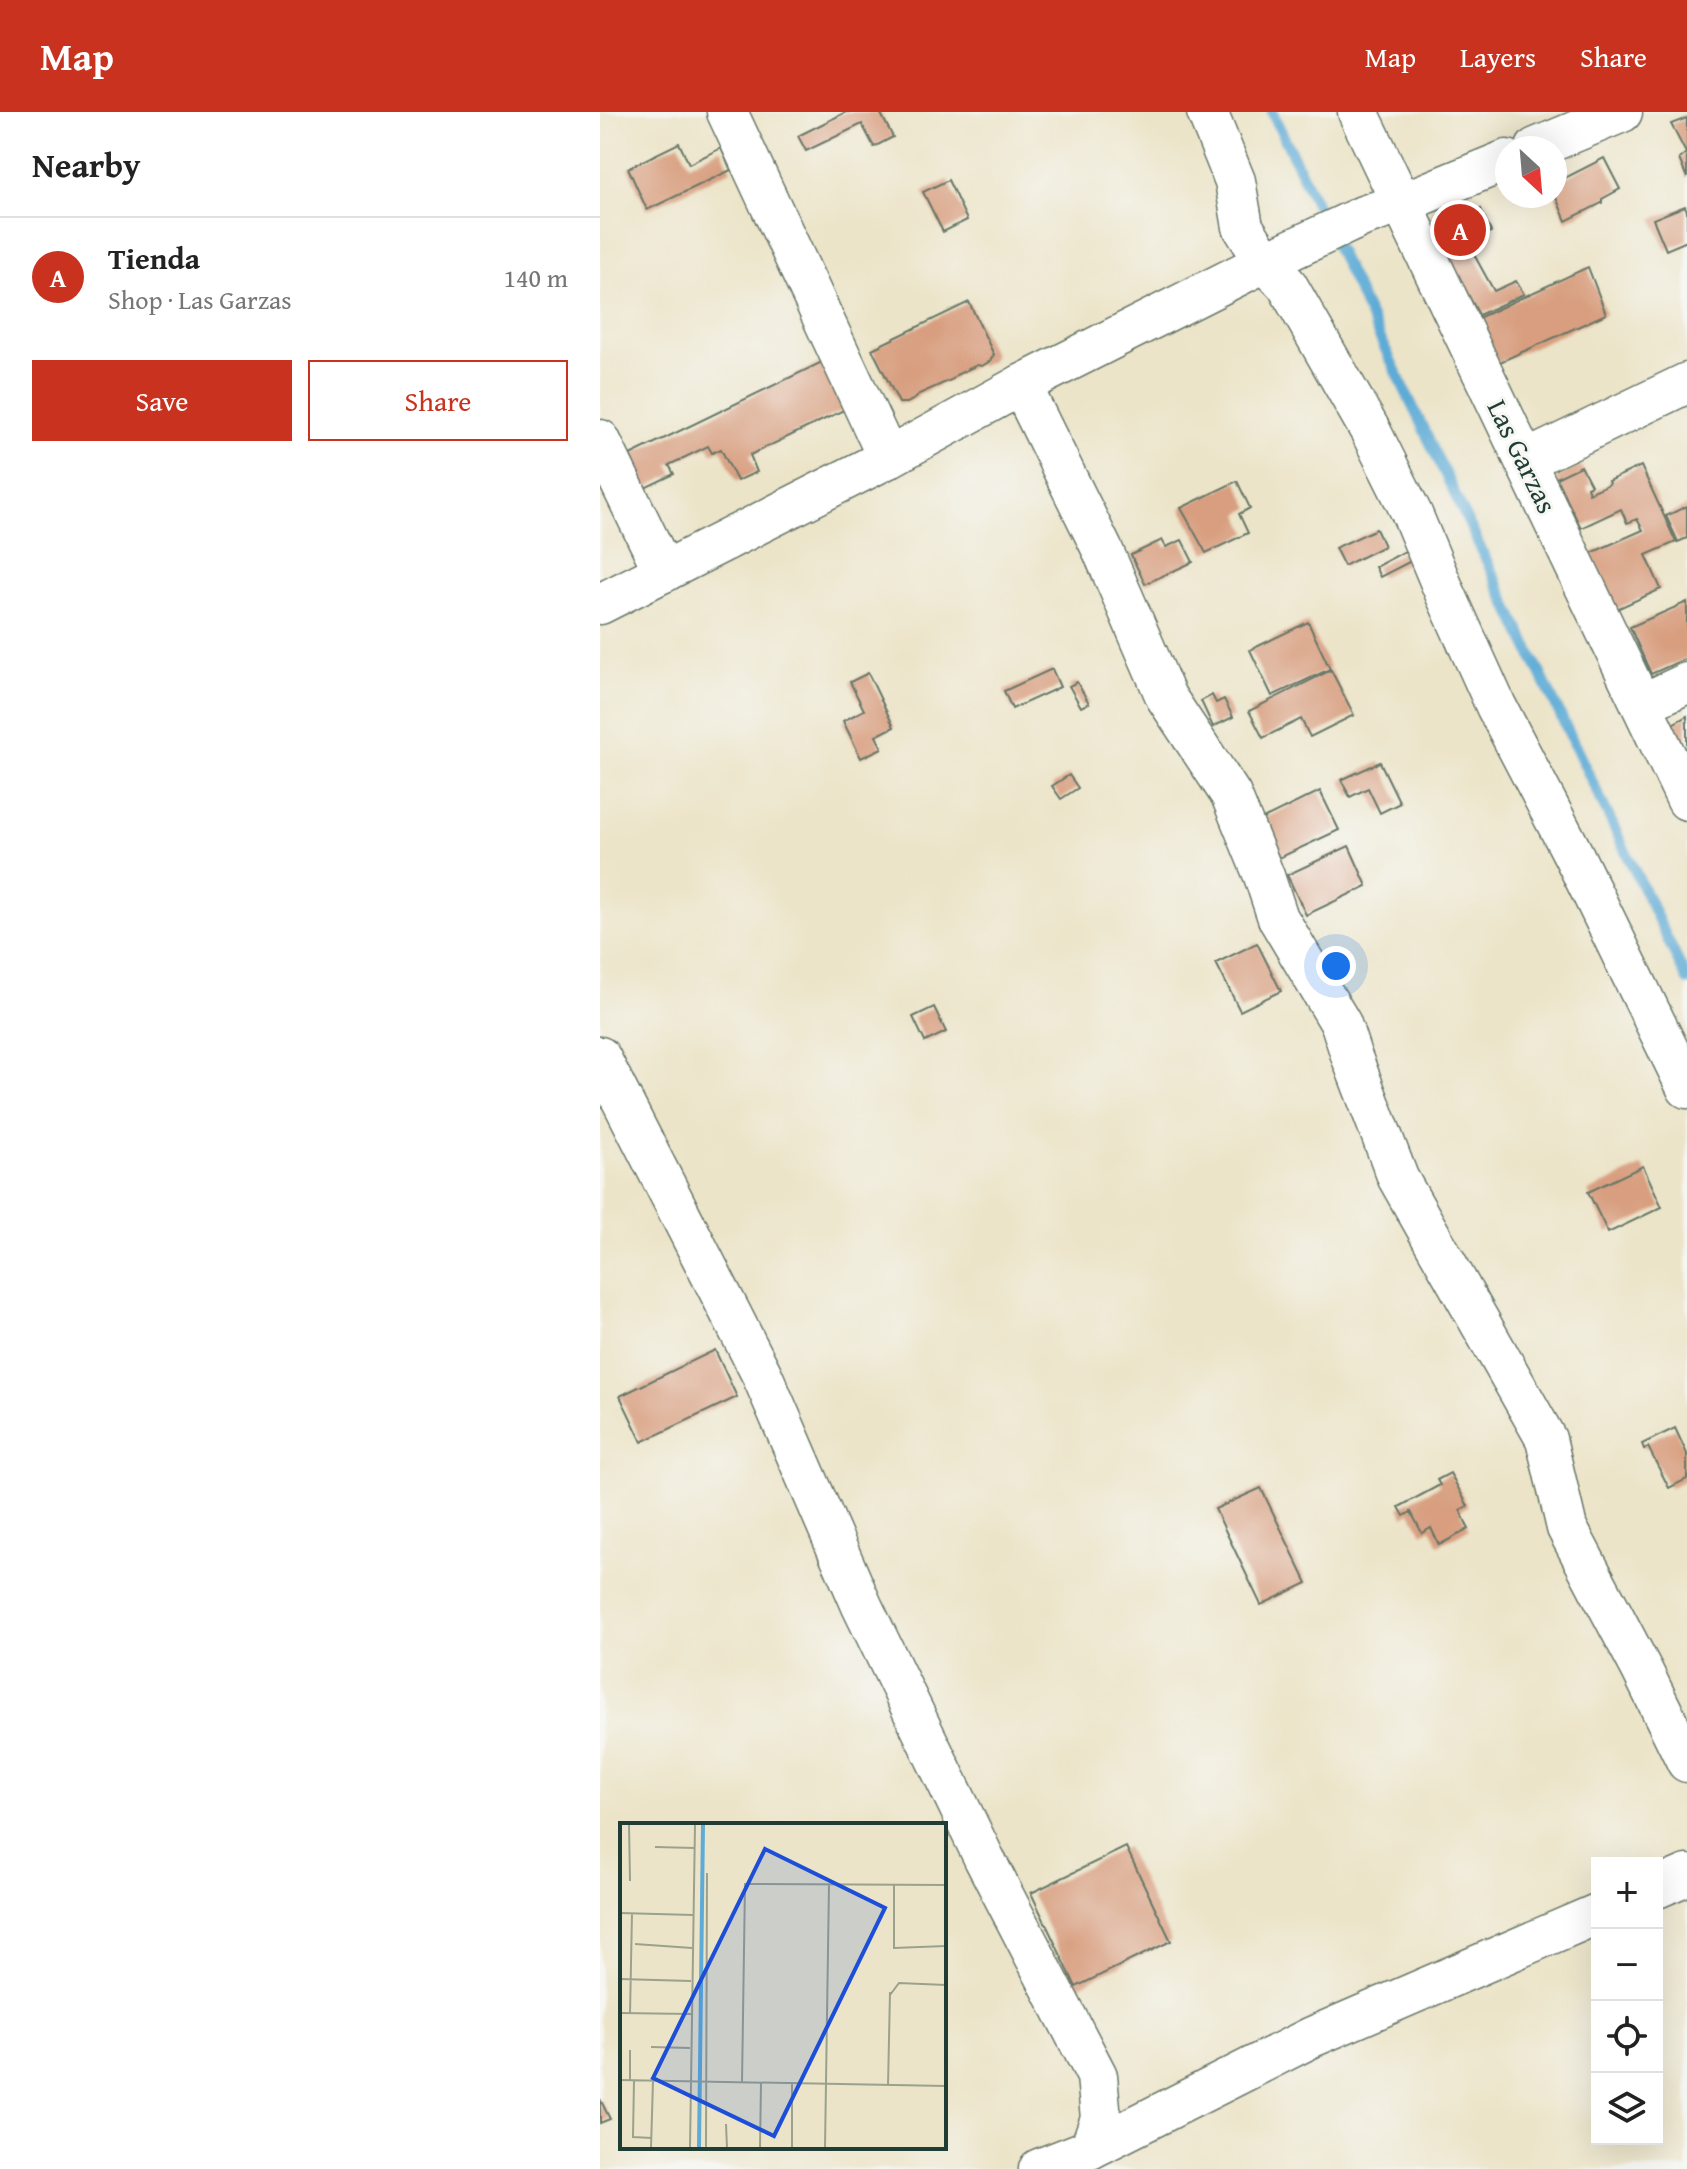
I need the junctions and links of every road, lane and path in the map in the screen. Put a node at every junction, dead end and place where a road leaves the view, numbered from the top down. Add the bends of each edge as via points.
1 (727, 112) edge
2 (1207, 112) edge
3 (1358, 112) edge
4 (1622, 112) edge
5 (1565, 136) edge
6 (1495, 165) edge
7 (1402, 203) junction
8 (1277, 257) junction
9 (1687, 383) edge
10 (1021, 385) junction
11 (600, 440) edge
12 (888, 458) junction
13 (1525, 461) junction
14 (664, 572) junction
15 (600, 604) edge
16 (1687, 683) edge
17 (1642, 704) junction
18 (1687, 800) edge
19 (600, 1057) edge
20 (1687, 1088) edge
21 (1687, 1762) edge
22 (1687, 1875) edge
23 (1663, 1885) edge
24 (1591, 1917) edge
25 (1090, 2149) junction
26 (1039, 2169) edge

1 - 12 street
2 - 8 street via 1235,181 1243,227
3 - 7 street, Las Garzas
4 - 5 street
6 - 7 street
7 - 8 street
7 - 13 street, Las Garzas
8 - 10 street
8 - 20 street via 1287,285 1412,514 1496,706
9 - 13 street
10 - 12 street
10 - 21 street via 1103,551 1166,697 1231,795 1278,918 1341,1024 1398,1178 1546,1439 1567,1528
11 - 14 street
12 - 14 street
13 - 17 street, Las Garzas
14 - 15 street
16 - 17 street
17 - 18 street, Las Garzas
19 - 25 street via 762,1375 862,1606 1097,2076 1101,2118
22 - 23 street
24 - 25 street via 1312,2037
25 - 26 street

